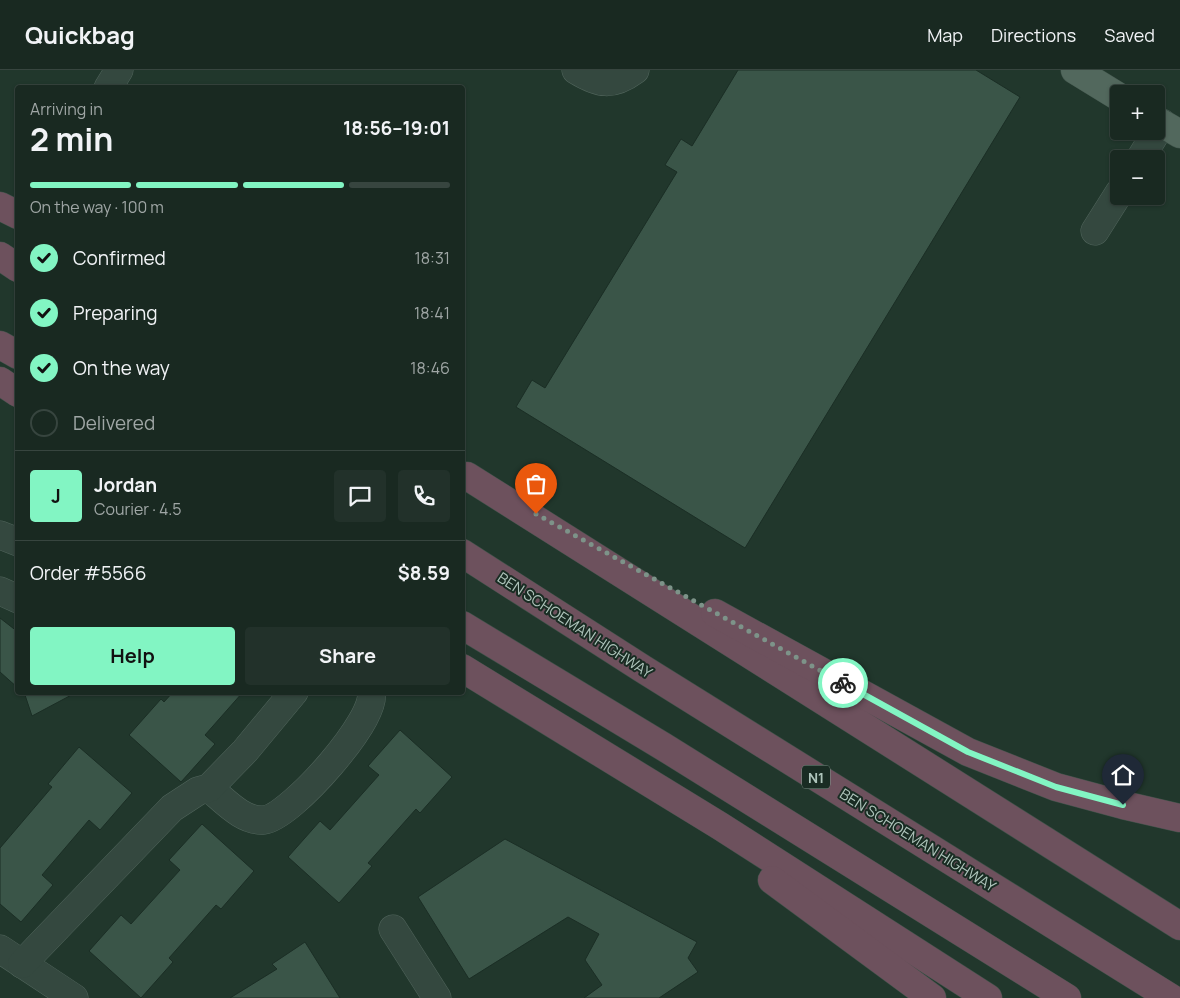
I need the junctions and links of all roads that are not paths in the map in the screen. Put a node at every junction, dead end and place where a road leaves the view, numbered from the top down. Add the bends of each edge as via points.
1 (119, 70) edge
2 (576, 70) edge
3 (635, 70) edge
4 (1076, 70) edge
5 (110, 85) edge
6 (1110, 91) edge
7 (1166, 126) edge
8 (1147, 150) edge
9 (1111, 205) edge
10 (0, 206) edge
11 (15, 214) edge
12 (1095, 231) dead end
13 (0, 256) edge
14 (15, 266) edge
15 (0, 345) edge
16 (15, 353) edge
17 (0, 381) edge
18 (15, 391) edge
19 (465, 475) edge
20 (0, 535) edge
21 (15, 541) edge
22 (465, 556) edge
23 (0, 591) edge
24 (15, 598) edge
25 (465, 627) edge
26 (465, 670) edge
27 (465, 678) edge
28 (292, 695) edge
29 (372, 695) edge
30 (209, 788) junction
31 (1180, 818) edge
32 (1180, 926) edge
33 (392, 929) dead end
34 (11, 956) edge
35 (43, 990) edge
36 (74, 998) edge
37 (437, 998) edge
38 (932, 998) edge
39 (988, 998) edge
40 (1067, 998) edge
41 (1171, 998) edge

1 - 5 street
2 - 3 street via 592,80 605,83
4 - 6 main road
7 - 8 street
9 - 12 street
10 - 11 highway
13 - 14 highway
15 - 16 highway
17 - 18 highway
19 - 31 highway via 968,752 1056,787
19 - 32 highway
20 - 21 street
22 - 41 highway, BEN SCHOEMAN HIGHWAY / N1
23 - 24 street
25 - 40 highway
26 - 39 highway via 720,826
27 - 38 highway via 732,851
28 - 30 street
29 - 30 street via 370,706 358,729 310,788 284,811 263,820 248,818
30 - 34 street via 198,791 172,808
33 - 37 street
34 - 35 street
35 - 36 street

